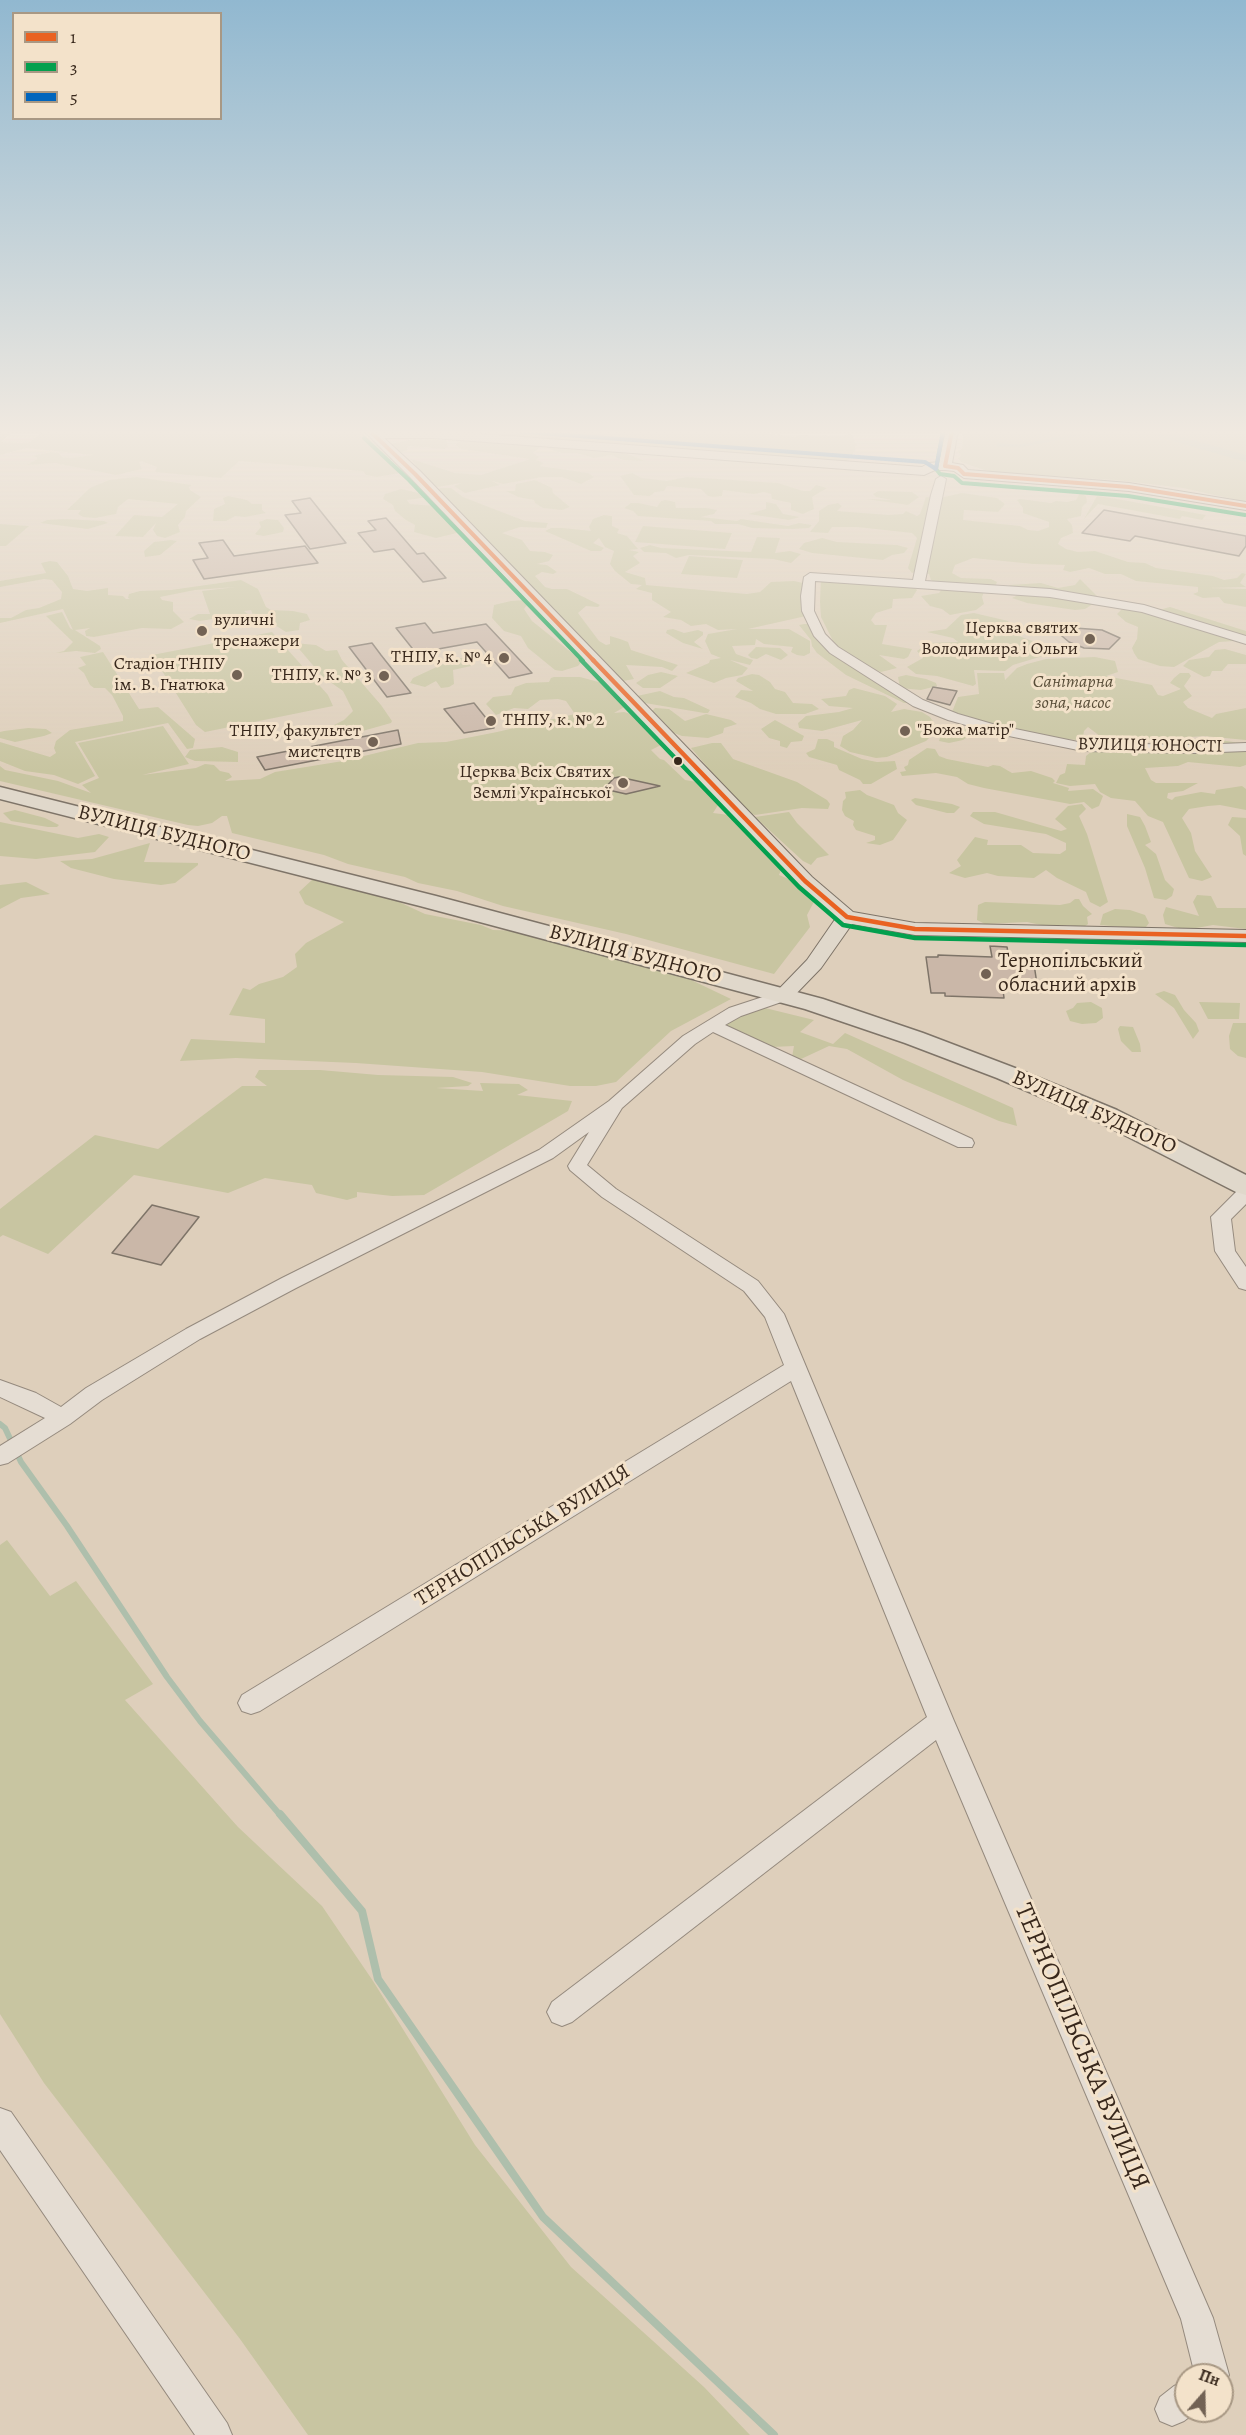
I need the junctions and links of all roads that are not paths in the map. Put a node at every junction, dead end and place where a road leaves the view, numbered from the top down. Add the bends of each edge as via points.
1 (481, 545) edge
2 (927, 545) edge
3 (918, 585) junction
4 (1246, 640) edge
5 (1246, 747) edge
6 (0, 793) edge
7 (847, 916) junction
8 (1246, 936) edge
9 (784, 995) junction
10 (712, 1025) junction
11 (615, 1105) junction
12 (965, 1143) dead end
13 (1246, 1186) edge
14 (1246, 1193) edge
15 (1246, 1282) edge
16 (796, 1368) junction
17 (0, 1388) edge
18 (62, 1418) junction
19 (0, 1457) edge
20 (251, 1704) dead end
21 (941, 1721) junction
22 (561, 2012) dead end
23 (0, 2123) edge
24 (1209, 2363) edge
25 (215, 2435) edge

1 - 7 main road via 805,881
2 - 3 street
3 - 4 street via 1050,593 1144,609
3 - 5 street, ВУЛИЦЯ ЮНОСТІ via 810,577 808,611 820,636 834,650 918,703 953,717 1083,747
6 - 9 highway, ВУЛИЦЯ БУДНОГО
7 - 8 main road via 915,929
7 - 9 main road via 814,964
9 - 10 street via 735,1012
9 - 13 highway, ВУЛИЦЯ БУДНОГО via 1006,1073 1108,1116
10 - 11 street via 689,1040
10 - 12 street
11 - 16 street, ТЕРНОПІЛЬСЬКА ВУЛИЦЯ via 577,1166 609,1193 751,1286 774,1314
11 - 18 street via 546,1154 193,1334
14 - 15 street via 1221,1217 1225,1251
16 - 20 street, ТЕРНОПІЛЬСЬКА ВУЛИЦЯ
16 - 21 street, ТЕРНОПІЛЬСЬКА ВУЛИЦЯ
17 - 18 street
18 - 19 street
21 - 22 street
21 - 24 street, ТЕРНОПІЛЬСЬКА ВУЛИЦЯ via 1197,2318
23 - 25 street

